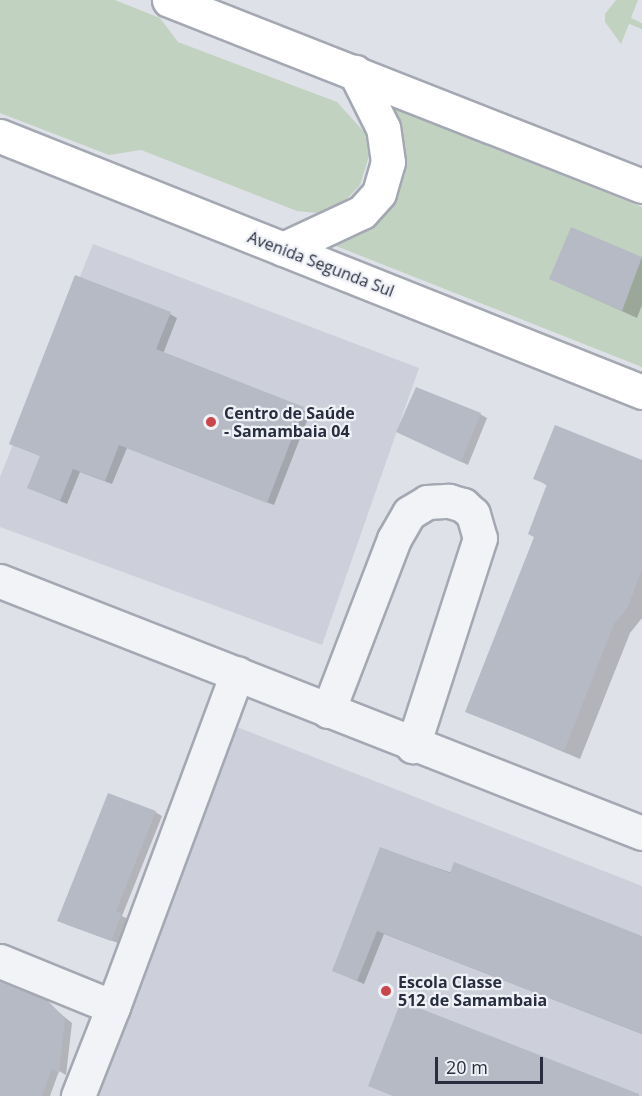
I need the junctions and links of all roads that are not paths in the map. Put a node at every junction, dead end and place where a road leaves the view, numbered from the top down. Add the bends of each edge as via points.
1 (169, 0) edge
2 (355, 72) junction
3 (0, 136) edge
4 (642, 186) edge
5 (283, 249) junction
6 (642, 392) edge
7 (0, 581) edge
8 (237, 673) junction
9 (328, 711) junction
10 (413, 746) junction
11 (642, 833) edge
12 (0, 961) edge
13 (113, 1007) junction
14 (78, 1096) edge

1 - 2 main road
2 - 4 main road
2 - 5 main road via 383,128 388,162 379,192 362,212
3 - 5 main road, Avenida Segunda Sul
5 - 6 main road, Avenida Segunda Sul
7 - 8 street
8 - 9 street
8 - 13 street
9 - 10 street
9 - 10 street via 390,549 409,513 427,502 463,505 473,514 480,537
10 - 11 street
12 - 13 street
13 - 14 street

